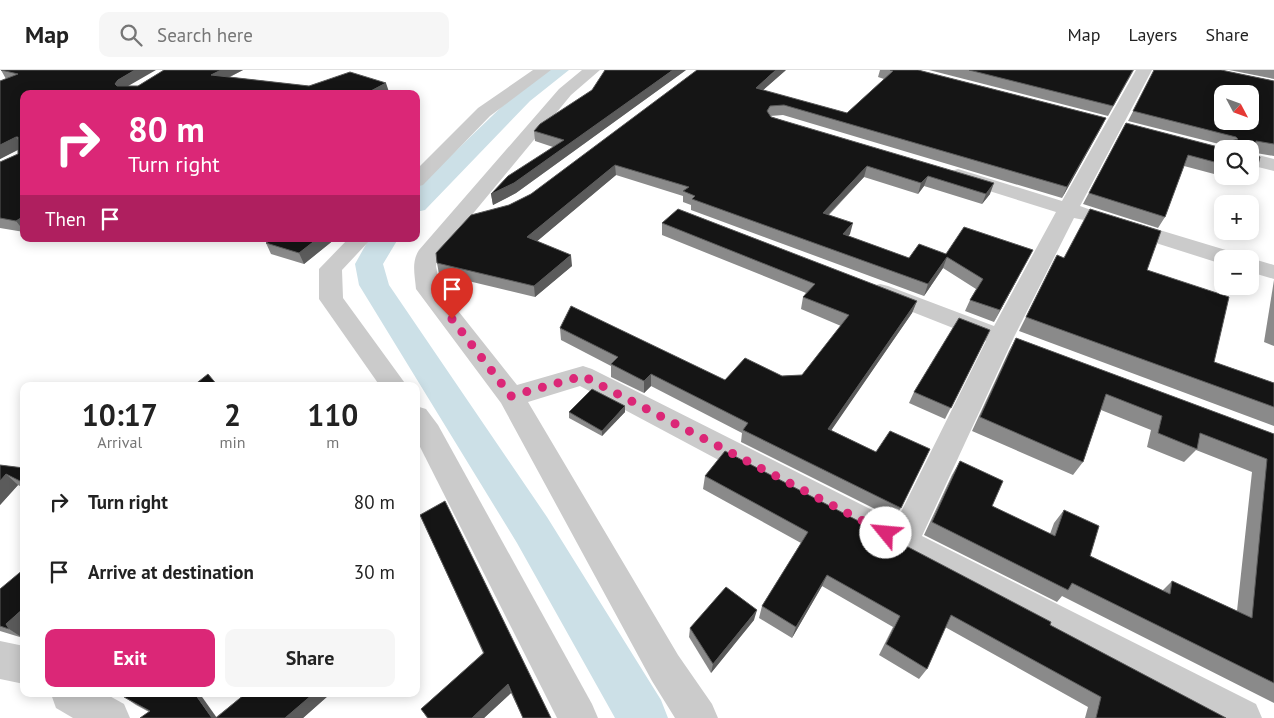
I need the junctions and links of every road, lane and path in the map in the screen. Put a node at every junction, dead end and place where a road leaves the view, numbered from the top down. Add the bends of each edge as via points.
1 (543, 70) edge
2 (592, 70) edge
3 (1144, 70) edge
4 (1259, 160) edge
5 (1274, 164) edge
6 (936, 169) edge
7 (420, 177) edge
8 (1068, 209) junction
9 (487, 214) edge
10 (454, 223) junction
11 (357, 242) edge
12 (1214, 254) edge
13 (1259, 267) edge
14 (1274, 272) edge
15 (862, 284) edge
16 (1010, 341) junction
17 (391, 382) edge
18 (511, 396) junction
19 (420, 423) edge
20 (903, 542) junction
21 (0, 660) edge
22 (20, 664) edge
23 (75, 697) edge
24 (110, 718) edge
25 (578, 718) edge
26 (698, 718) edge
27 (1242, 718) edge

1 - 7 street via 484,112
2 - 10 street via 566,92
3 - 8 street
4 - 5 street
6 - 8 street
8 - 12 street
8 - 16 street
9 - 10 street
10 - 18 street via 427,255 428,288
11 - 17 street via 330,269 331,298
13 - 14 street
15 - 16 street
16 - 20 street
18 - 20 street via 583,376
18 - 26 street via 665,668
19 - 25 street
20 - 27 street
21 - 22 street
23 - 24 street

